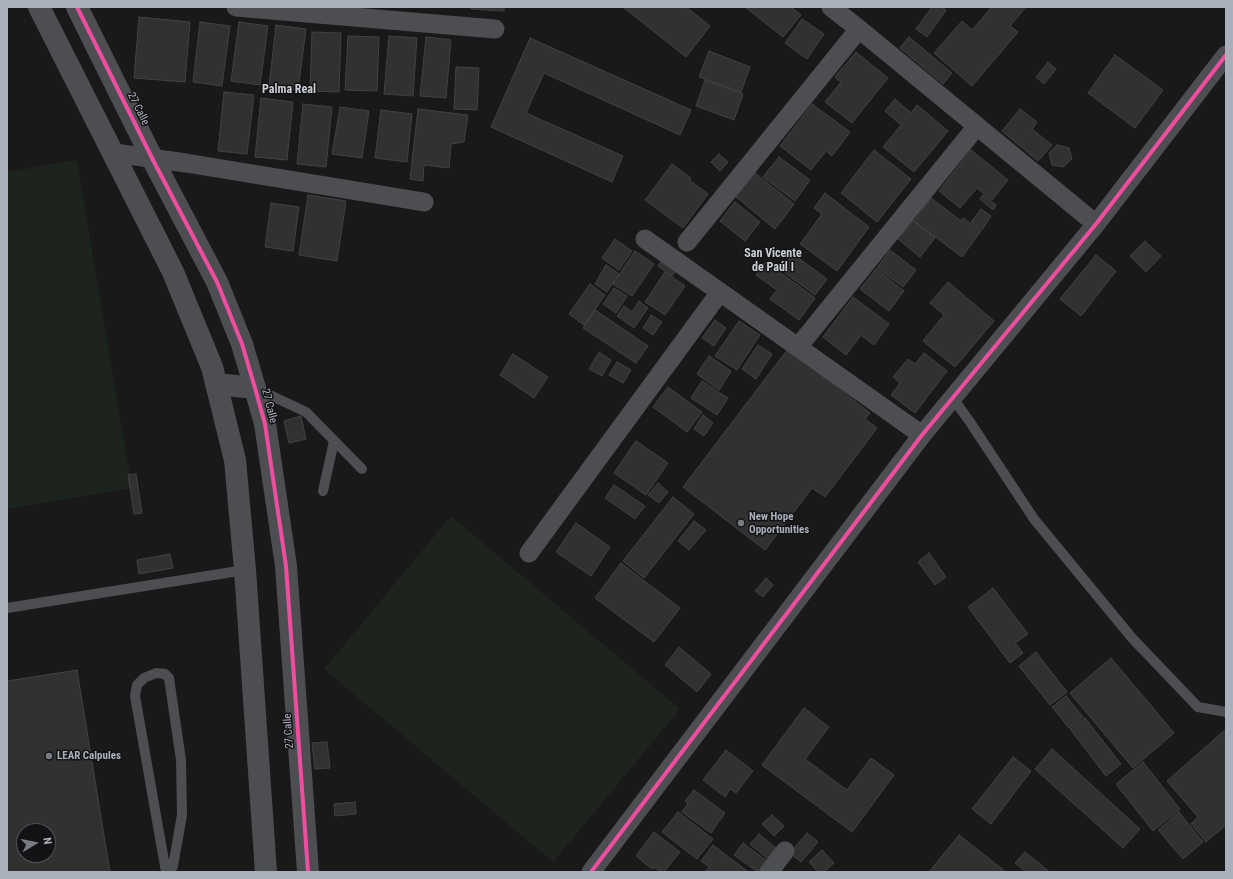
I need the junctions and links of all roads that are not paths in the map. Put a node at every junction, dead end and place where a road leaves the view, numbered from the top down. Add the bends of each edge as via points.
1 (39, 7) edge
2 (77, 7) edge
3 (236, 7) edge
4 (831, 7) edge
5 (495, 29) dead end
6 (860, 29) junction
7 (1226, 55) edge
8 (977, 126) junction
9 (114, 153) junction
10 (153, 160) junction
11 (424, 202) dead end
12 (1096, 224) junction
13 (645, 239) dead end
14 (688, 242) dead end
15 (720, 292) junction
16 (798, 347) junction
17 (216, 384) junction
18 (255, 388) junction
19 (952, 397) junction
20 (922, 435) junction
21 (334, 441) junction
22 (362, 469) dead end
23 (272, 472) junction
24 (237, 477) junction
25 (323, 490) dead end
26 (529, 554) dead end
27 (245, 570) junction
28 (7, 608) edge
29 (1226, 712) edge
30 (785, 851) dead end
31 (166, 872) edge
32 (170, 872) edge
33 (266, 872) edge
34 (308, 872) edge
35 (591, 872) edge
36 (769, 872) edge

1 - 9 street
2 - 10 street, 27 Calle
3 - 5 street
4 - 6 street
6 - 8 street
6 - 14 street
7 - 12 street
8 - 12 street
8 - 16 street
9 - 10 street
9 - 17 street via 173,272 212,367
10 - 11 street
10 - 18 street, 27 Calle via 217,282 242,344
12 - 19 street
13 - 15 street
15 - 16 street
15 - 26 street
16 - 20 street
17 - 18 street
17 - 24 street via 236,460
18 - 21 lane via 306,412
18 - 23 street, 27 Calle via 265,424
19 - 20 street
19 - 29 lane via 1034,518 1132,638 1198,707
20 - 35 street
21 - 22 lane
21 - 25 lane
23 - 24 street
23 - 34 street, 27 Calle via 286,566
24 - 27 street
27 - 28 lane
27 - 33 street
30 - 36 street
31 - 32 lane via 135,696 136,685 156,673 165,674 170,678 182,760 182,815

